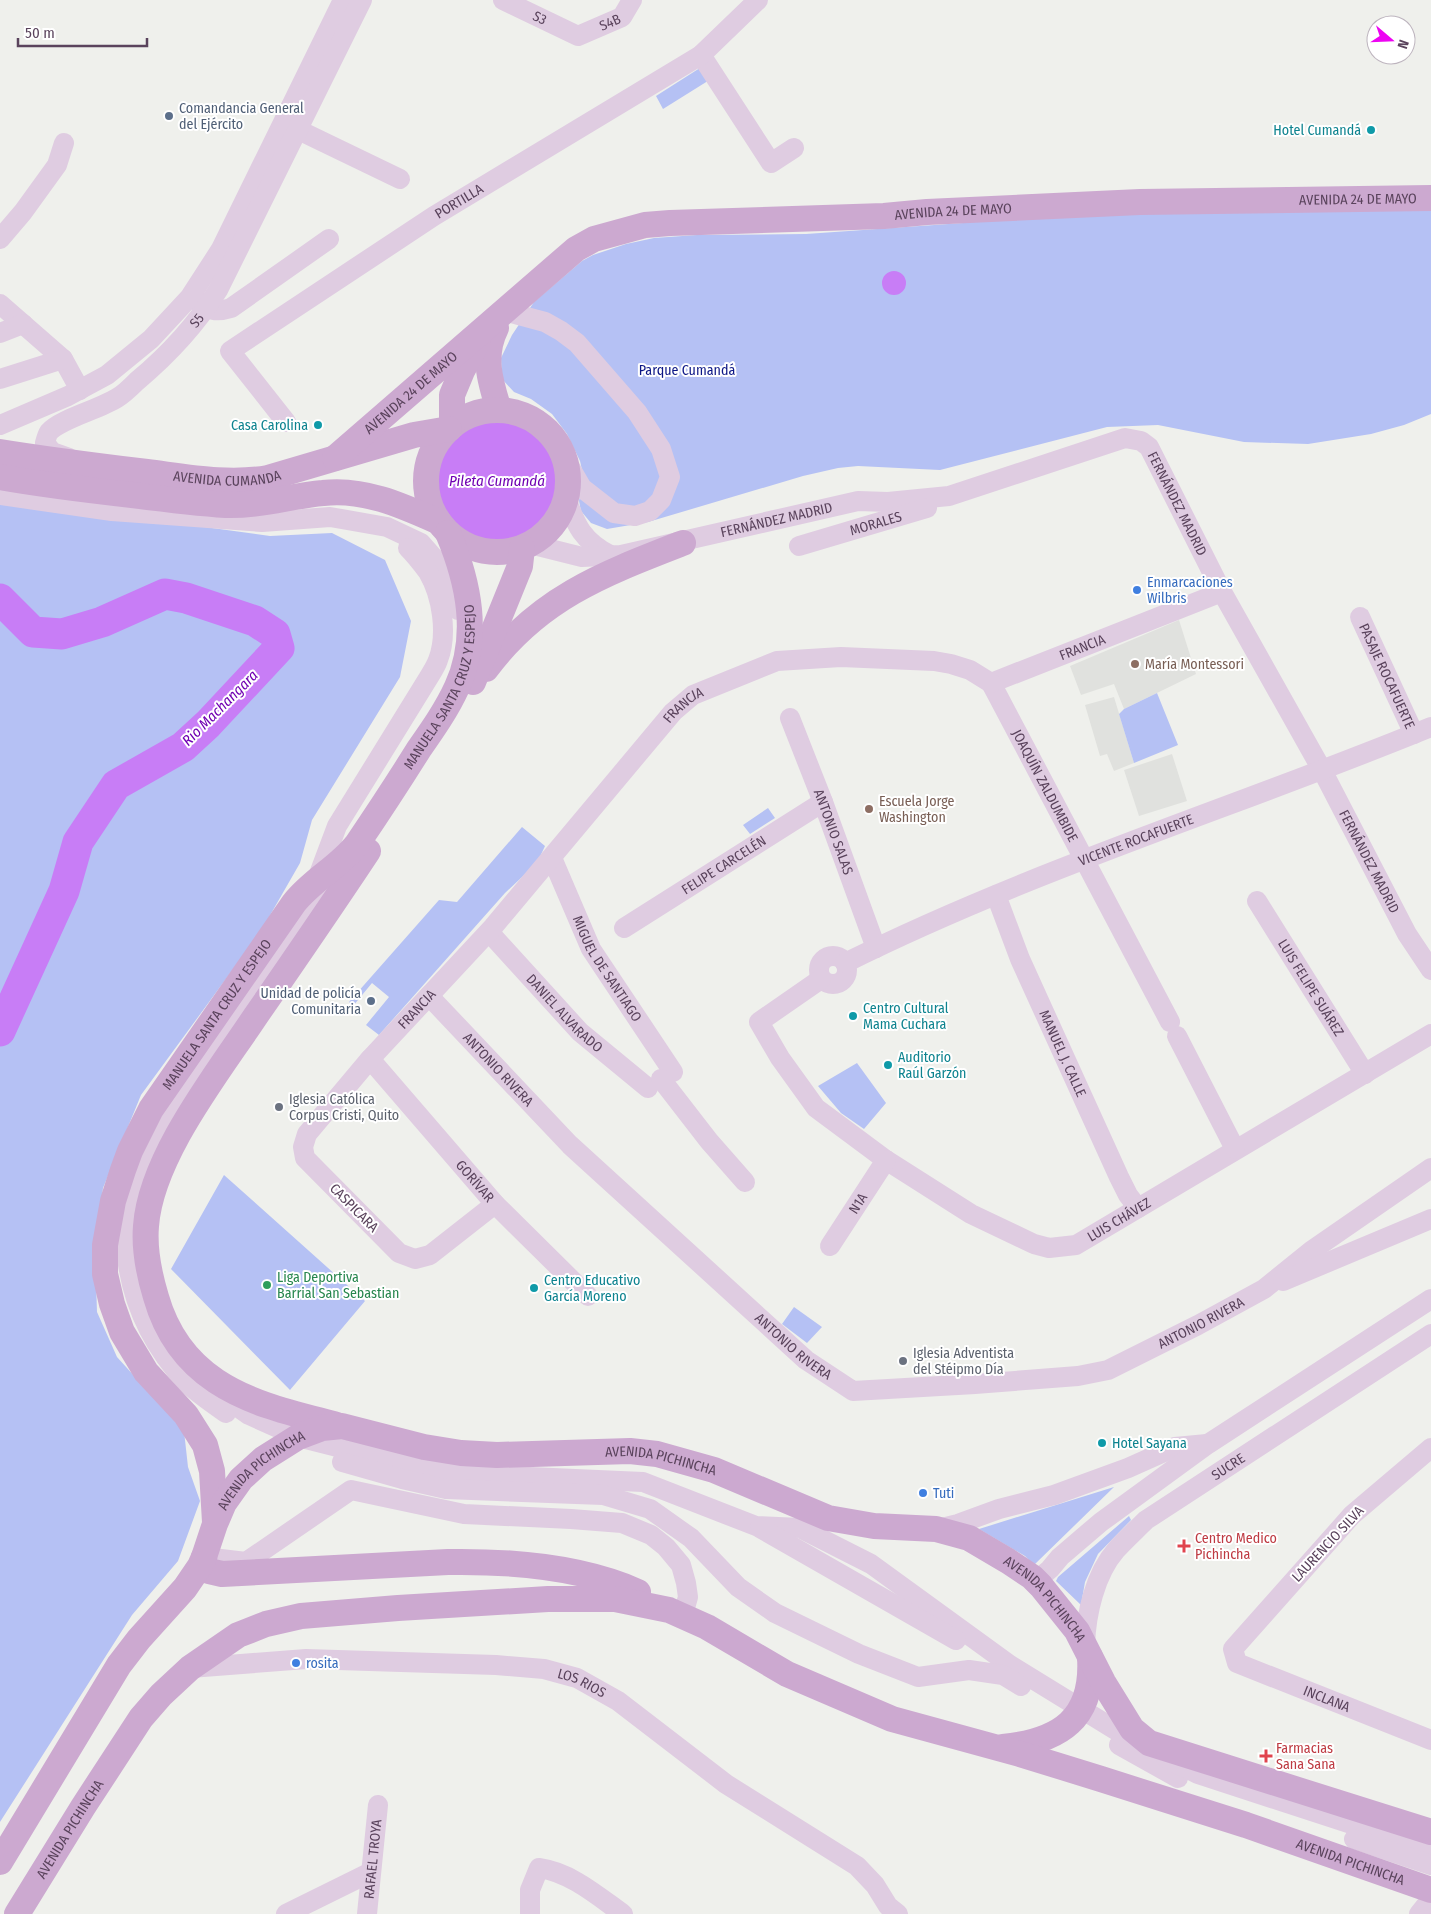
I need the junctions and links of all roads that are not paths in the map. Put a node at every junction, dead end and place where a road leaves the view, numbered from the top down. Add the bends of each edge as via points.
1 (343, 0) edge
2 (362, 0) edge
3 (502, 0) edge
4 (632, 0) edge
5 (758, 0) edge
6 (578, 36) joint
7 (701, 55) junction
8 (291, 127) junction
9 (64, 143) dead end
10 (794, 148) dead end
11 (400, 179) dead end
12 (1431, 198) edge
13 (0, 239) edge
14 (329, 239) dead end
15 (190, 297) junction
16 (0, 304) edge
17 (207, 308) junction
18 (496, 319) junction
19 (23, 324) junction
20 (0, 333) edge
21 (63, 359) junction
22 (0, 379) edge
23 (74, 393) junction
24 (499, 410) junction
25 (77, 417) junction
26 (286, 422) dead end
27 (0, 425) edge
28 (451, 428) junction
29 (0, 452) edge
30 (564, 457) junction
31 (335, 458) junction
32 (0, 478) edge
33 (199, 479) junction
34 (0, 495) edge
35 (949, 496) junction
36 (566, 498) junction
37 (387, 527) junction
38 (444, 528) junction
39 (683, 542) junction
40 (526, 546) junction
41 (799, 546) dead end
42 (610, 555) junction
43 (1222, 592) junction
44 (1360, 617) dead end
45 (991, 683) junction
46 (464, 704) junction
47 (790, 718) dead end
48 (1422, 730) edge
49 (1322, 770) junction
50 (823, 802) junction
51 (552, 858) junction
52 (1084, 859) junction
53 (339, 864) junction
54 (317, 881) junction
55 (996, 895) junction
56 (1258, 901) dead end
57 (624, 928) dead end
58 (489, 932) junction
59 (876, 948) junction
60 (1431, 970) edge
61 (429, 996) junction
62 (760, 1022) joint
63 (1431, 1034) edge
64 (370, 1059) junction
65 (1365, 1074) junction
66 (661, 1080) junction
67 (307, 1134) joint
68 (1235, 1149) junction
69 (886, 1160) junction
70 (1431, 1168) edge
71 (744, 1182) dead end
72 (495, 1204) junction
73 (1138, 1208) junction
74 (1431, 1219) edge
75 (830, 1246) dead end
76 (1264, 1289) junction
77 (588, 1296) dead end
78 (1431, 1300) edge
79 (1431, 1334) edge
80 (342, 1426) junction
81 (291, 1441) junction
82 (1208, 1444) junction
83 (1431, 1448) edge
84 (215, 1524) junction
85 (936, 1529) junction
86 (204, 1558) junction
87 (1036, 1581) junction
88 (683, 1615) junction
89 (1233, 1649) joint
90 (1088, 1651) junction
91 (190, 1668) junction
92 (1078, 1713) junction
93 (1431, 1740) edge
94 (998, 1747) junction
95 (378, 1805) dead end
96 (1431, 1832) edge
97 (1431, 1850) edge
98 (0, 1862) edge
99 (1431, 1865) edge
100 (369, 1873) junction
101 (1431, 1890) edge
102 (1431, 1899) edge
103 (17, 1914) edge
104 (286, 1914) edge
105 (367, 1914) edge
106 (530, 1914) edge
107 (624, 1914) edge
108 (898, 1914) edge
109 (1418, 1914) edge

1 - 8 street, S5
2 - 8 street, S5
3 - 6 street, S3
4 - 6 street, S4B via 622,18
5 - 7 street, PORTILLA
7 - 10 street via 771,164
7 - 26 street, PORTILLA via 434,216 230,351
8 - 11 street
8 - 15 street, S5
8 - 17 street, S5
9 - 13 street via 57,165
12 - 18 main road, AVENIDA 24 DE MAYO via 1140,202 645,225 594,240 576,249
14 - 17 street via 231,308 220,312
15 - 17 street
15 - 23 street, S5 via 130,357 107,375
16 - 19 street
17 - 25 street, S5 via 161,360 117,398
18 - 24 main road, AVENIDA 24 DE MAYO via 488,353 489,376
18 - 28 main road, AVENIDA 24 DE MAYO via 471,352 452,395
18 - 30 street via 545,322 583,348 647,428 661,449 670,477 661,500 650,511 636,516 614,513 582,488
18 - 31 main road, AVENIDA 24 DE MAYO
19 - 20 street
19 - 21 street
21 - 22 street
21 - 23 street
23 - 25 street
23 - 27 street, S5
24 - 28 main road via 476,413
24 - 30 main road via 519,413 536,422 551,435
25 - 33 street, S5 via 58,424 48,433 45,442 52,452 70,459 170,469
28 - 31 main road, AVENIDA CUMANDA
28 - 38 main road via 432,453 427,474 430,503
29 - 33 main road, AVENIDA CUMANDA
30 - 36 main road via 568,478
31 - 33 main road, AVENIDA CUMANDA via 259,480
32 - 38 main road, AVENIDA CUMANDA via 226,505 269,503 323,493 350,493 405,507
34 - 37 street via 112,511 262,522 330,517
35 - 39 street, FERNÁNDEZ MADRID via 888,502 858,501
35 - 41 street, MORALES via 928,507
35 - 43 street, FERNÁNDEZ MADRID via 1125,438 1140,441 1149,447
36 - 40 main road via 555,522 541,537
36 - 42 street via 588,541
37 - 53 street via 421,543 443,568 456,595 459,649 442,698
37 - 54 street via 428,573 438,595 442,642 429,677 337,826
38 - 40 main road via 466,545 486,552 508,552
38 - 53 main road, MANUELA SANTA CRUZ Y ESPEJO via 461,566 469,600 470,634 463,670 448,706 357,844
39 - 42 street, FERNÁNDEZ MADRID via 620,556
39 - 46 main road via 596,578 551,605 492,660
40 - 42 street, FERNÁNDEZ MADRID via 582,557
40 - 46 main road, MANUELA SANTA CRUZ Y ESPEJO
43 - 45 street, FRANCIA
43 - 49 street, FERNÁNDEZ MADRID
44 - 48 street, PASAJE ROCAFUERTE
45 - 51 street, FRANCIA via 970,670 934,661 841,657 778,661 693,695 673,712
45 - 52 street, JOAQUÍN ZALDUMBIDE
46 - 80 main road, MANUELA SANTA CRUZ Y ESPEJO via 188,1117 159,1177 146,1225 148,1270 157,1302 170,1332 186,1355 218,1382 260,1403
47 - 50 street, ANTONIO SALAS
48 - 49 street, VICENTE ROCAFUERTE
49 - 52 street, VICENTE ROCAFUERTE
49 - 60 street, FERNÁNDEZ MADRID via 1407,934
50 - 57 street, FELIPE CARCELÉN
50 - 59 street, ANTONIO SALAS
51 - 58 street, FRANCIA
51 - 66 street, MIGUEL DE SANTIAGO via 591,949
52 - 55 street, VICENTE ROCAFUERTE
52 - 68 street, JOAQUÍN ZALDUMBIDE
53 - 54 main road, MANUELA SANTA CRUZ Y ESPEJO
53 - 81 street via 178,1114 155,1160 140,1208 137,1244 141,1281 152,1317 181,1364 202,1383
54 - 81 street via 150,1148 134,1193 127,1257 143,1318 156,1344 188,1384 226,1413
54 - 84 main road, MANUELA SANTA CRUZ Y ESPEJO via 294,903 151,1109 128,1158 113,1201 107,1231 106,1274 116,1317 137,1359 193,1424 205,1445 212,1471
55 - 59 street, VICENTE ROCAFUERTE
55 - 73 street, MANUEL J. CALLE via 1020,959 1128,1195
56 - 65 street, LUIS FELIPE SUÁREZ
58 - 61 street, FRANCIA
58 - 66 street, DANIEL ALVARADO via 580,1032
59 - 62 street, VICENTE ROCAFUERTE via 845,963 836,956 825,958 819,967 821,979
61 - 64 street, FRANCIA
61 - 76 street, ANTONIO RIVERA via 584,1157 806,1360 854,1391 1078,1376 1108,1370
62 - 69 street, LUIS CHÁVEZ via 780,1058 816,1108
63 - 65 street, LUIS CHÁVEZ
64 - 67 street, FRANCIA
64 - 72 street, GORÍVAR
65 - 68 street, LUIS CHÁVEZ
66 - 71 street
67 - 72 street, CASPICARA via 303,1147 305,1158 399,1253 415,1259 430,1254
68 - 73 street, LUIS CHÁVEZ
69 - 73 street, LUIS CHÁVEZ via 972,1214 1049,1248 1076,1245
69 - 75 street, N1A
70 - 76 street, ANTONIO RIVERA via 1310,1250
72 - 77 street, GORÍVAR
74 - 76 street, ANTONIO RIVERA
78 - 82 street, SUCRE
79 - 90 street, SUCRE via 1146,1520 1114,1551 1103,1569 1089,1611
80 - 81 main road, AVENIDA PICHINCHA via 322,1428
80 - 85 main road, AVENIDA PICHINCHA via 461,1454 630,1451 657,1454 714,1470 828,1518 874,1526
81 - 84 main road, AVENIDA PICHINCHA via 263,1459 241,1479 224,1503
81 - 92 street via 466,1474 643,1482 756,1526 800,1528 871,1564
81 - 92 street via 402,1479 446,1490 603,1496 650,1509 691,1538 738,1587 775,1613 859,1654 918,1677 969,1670 1003,1675
82 - 85 street, SUCRE via 1175,1447 1054,1495
82 - 87 street, SUCRE via 1101,1522
83 - 89 street, LAURENCIO SILVA via 1352,1515
84 - 86 main road, AVENIDA PICHINCHA
85 - 87 main road, AVENIDA PICHINCHA via 978,1543
86 - 88 main road via 209,1571 222,1574 448,1562 544,1568 614,1583
86 - 88 street via 246,1562 351,1490 464,1514 622,1523 650,1534 681,1565 688,1597
86 - 98 main road, AVENIDA PICHINCHA via 185,1588 138,1639 106,1684
87 - 90 main road, AVENIDA PICHINCHA via 1070,1621
88 - 91 main road, AVENIDA PICHINCHA via 634,1602 592,1598 301,1616 245,1632
88 - 94 main road, AVENIDA PICHINCHA via 787,1674 892,1719
89 - 93 street, INCLANA via 1237,1663
90 - 92 main road via 1090,1682 1087,1697
90 - 96 main road, AVENIDA PICHINCHA via 1132,1729 1149,1743
91 - 103 main road, AVENIDA PICHINCHA via 142,1718
91 - 108 street, LOS RIOS via 306,1659 496,1665 544,1669 577,1678 618,1701 726,1784 857,1866
92 - 94 main road via 1067,1726 1045,1738
92 - 97 street via 1198,1774
92 - 99 street via 1137,1756 1192,1785
94 - 101 main road, AVENIDA PICHINCHA via 1246,1825
95 - 100 street, RAFAEL TROYA
100 - 104 street
100 - 105 street, RAFAEL TROYA
102 - 109 street
106 - 107 street via 530,1890 539,1868 566,1877

